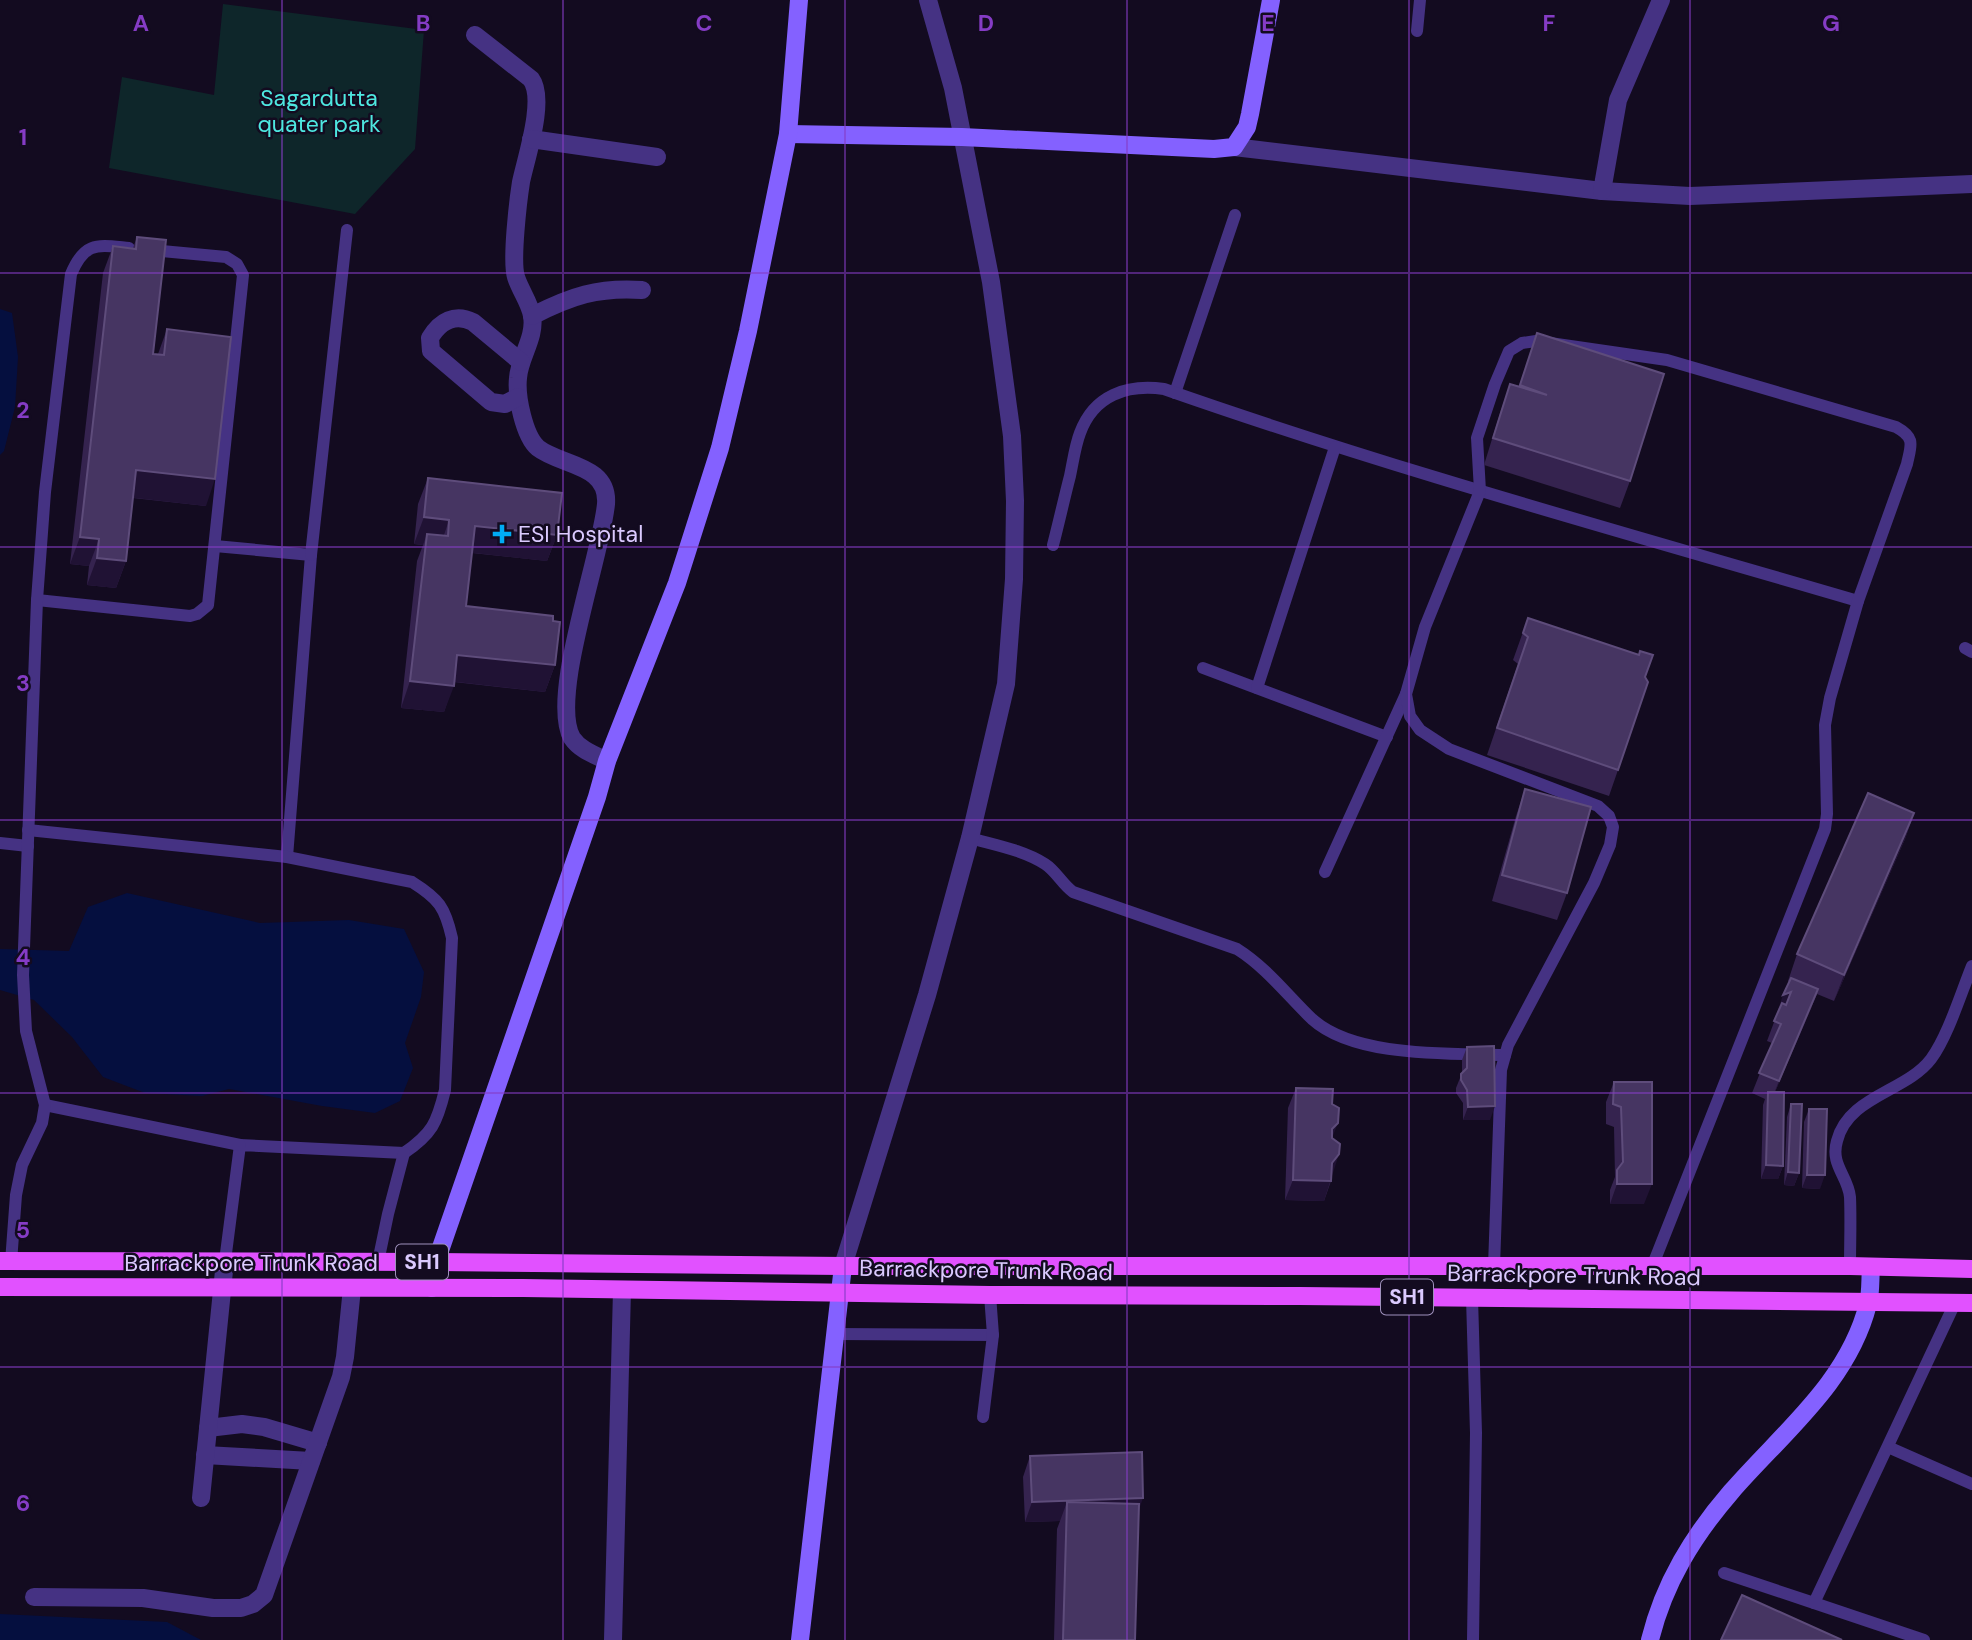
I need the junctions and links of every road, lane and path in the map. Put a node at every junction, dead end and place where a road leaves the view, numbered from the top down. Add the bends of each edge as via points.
1 (799, 0) edge
2 (928, 0) edge
3 (1265, 0) edge
4 (1271, 0) edge
5 (1420, 0) edge
6 (1661, 0) edge
7 (1417, 31) dead end
8 (475, 35) dead end
9 (788, 134) junction
10 (962, 137) junction
11 (531, 139) junction
12 (1234, 147) junction
13 (657, 157) dead end
14 (1972, 184) edge
15 (1602, 191) junction
16 (1235, 215) dead end
17 (347, 230) dead end
18 (642, 290) dead end
19 (532, 316) junction
20 (522, 362) junction
21 (1175, 393) junction
22 (518, 397) junction
23 (1335, 447) junction
24 (1480, 491) junction
25 (1053, 545) dead end
26 (215, 546) junction
27 (311, 555) junction
28 (37, 600) junction
29 (1858, 601) junction
30 (1203, 668) dead end
31 (1257, 688) junction
32 (1406, 694) junction
33 (1387, 737) junction
34 (607, 761) junction
35 (28, 830) junction
36 (970, 838) junction
37 (0, 842) edge
38 (28, 846) junction
39 (288, 857) junction
40 (1325, 872) dead end
41 (1972, 966) edge
42 (1505, 1055) junction
43 (45, 1105) junction
44 (240, 1145) junction
45 (404, 1153) junction
46 (5, 1261) edge
47 (225, 1261) junction
48 (378, 1262) junction
49 (436, 1262) junction
50 (844, 1266) junction
51 (1494, 1266) junction
52 (1850, 1266) junction
53 (1652, 1267) junction
54 (1871, 1267) junction
55 (1972, 1269) edge
56 (0, 1287) edge
57 (222, 1287) junction
58 (352, 1288) junction
59 (432, 1288) junction
60 (622, 1290) junction
61 (842, 1293) junction
62 (990, 1295) junction
63 (1472, 1298) junction
64 (1869, 1303) junction
65 (1964, 1303) edge
66 (836, 1334) junction
67 (993, 1335) junction
68 (983, 1417) dead end
69 (208, 1428) junction
70 (318, 1443) junction
71 (1888, 1447) junction
72 (205, 1455) junction
73 (311, 1461) junction
74 (1972, 1484) edge
75 (201, 1498) dead end
76 (1724, 1573) dead end
77 (34, 1597) dead end
78 (1814, 1603) junction
79 (613, 1640) edge
80 (800, 1640) edge
81 (1473, 1640) edge
82 (1650, 1640) edge
83 (1924, 1640) edge

1 - 9 street
2 - 10 street
3 - 4 street
4 - 12 street via 1251,114
5 - 7 lane
6 - 15 street via 1618,100
8 - 11 street via 536,85
9 - 10 street
9 - 34 street via 720,448 677,583
10 - 12 street
10 - 36 street via 993,295 1012,436 1015,501 1006,684
11 - 13 street
11 - 19 street via 518,202 515,269
12 - 15 street
14 - 15 street via 1733,195
16 - 21 lane
17 - 27 lane
18 - 19 street via 581,294
19 - 20 street
20 - 22 street
20 - 22 street via 464,318 444,322 430,338 431,351 491,402 505,404
21 - 23 lane
21 - 25 lane via 1144,386 1126,389 1100,402 1089,415 1080,433
22 - 34 street via 533,443 587,469 605,490 604,515 565,709 574,740
23 - 24 lane
23 - 31 lane
24 - 29 lane
24 - 29 lane via 1477,438 1509,351 1522,343 1553,342 1667,360 1823,404 1896,427 1908,433 1912,443
24 - 32 lane via 1425,627
26 - 27 lane
26 - 28 lane via 208,605 190,617
26 - 28 lane via 243,275 226,257 101,246 90,249 79,255 71,274
27 - 39 lane
28 - 35 lane
29 - 53 lane via 1825,725 1825,829
30 - 31 lane
31 - 33 lane
32 - 33 lane
32 - 42 lane via 1410,716 1420,730 1449,749 1598,806 1614,827 1594,883
33 - 40 lane
34 - 49 street
35 - 38 lane
35 - 39 lane
36 - 42 lane via 1035,859 1073,892 1237,950 1253,959 1312,1019 1356,1042 1406,1051
36 - 50 street
37 - 38 lane
38 - 43 lane via 24,1003 26,1031
39 - 45 lane via 412,882 430,893 446,914 452,938 445,1090 426,1139
41 - 52 lane via 1931,1060 1856,1111 1836,1142 1835,1159 1850,1194
42 - 51 lane
43 - 44 lane
43 - 46 lane via 22,1165
44 - 45 lane
44 - 47 lane
45 - 48 lane
46 - 47 main road, Barrackpore Trunk Road / SH1
47 - 48 main road, Barrackpore Trunk Road / SH1
47 - 57 street
48 - 49 main road, Barrackpore Trunk Road / SH1
49 - 50 main road, Barrackpore Trunk Road / SH1
49 - 59 street
50 - 51 main road, Barrackpore Trunk Road / SH1
50 - 61 street
51 - 53 main road, Barrackpore Trunk Road / SH1
52 - 53 main road, Barrackpore Trunk Road / SH1
52 - 54 main road, Barrackpore Trunk Road / SH1
54 - 55 main road, Barrackpore Trunk Road / SH1
54 - 64 street
56 - 57 main road, Barrackpore Trunk Road / SH1
57 - 58 main road, Barrackpore Trunk Road / SH1
57 - 69 street
58 - 59 main road, Barrackpore Trunk Road / SH1
58 - 70 street via 341,1377
59 - 60 main road, Barrackpore Trunk Road / SH1
60 - 61 main road, Barrackpore Trunk Road / SH1
60 - 79 street
61 - 62 main road, Barrackpore Trunk Road / SH1
61 - 66 street
62 - 63 main road, Barrackpore Trunk Road / SH1
62 - 67 lane
63 - 64 main road, Barrackpore Trunk Road / SH1
63 - 81 lane via 1476,1433
64 - 65 main road, Barrackpore Trunk Road / SH1
64 - 82 street via 1837,1375 1701,1530 1658,1608
65 - 71 lane
66 - 67 lane
66 - 80 street
67 - 68 lane
69 - 70 street via 242,1424
69 - 72 street
70 - 73 street
71 - 74 lane
71 - 78 lane
72 - 73 street
72 - 75 street
73 - 77 street via 264,1595 253,1604 213,1608 142,1598
76 - 78 lane
78 - 83 lane

